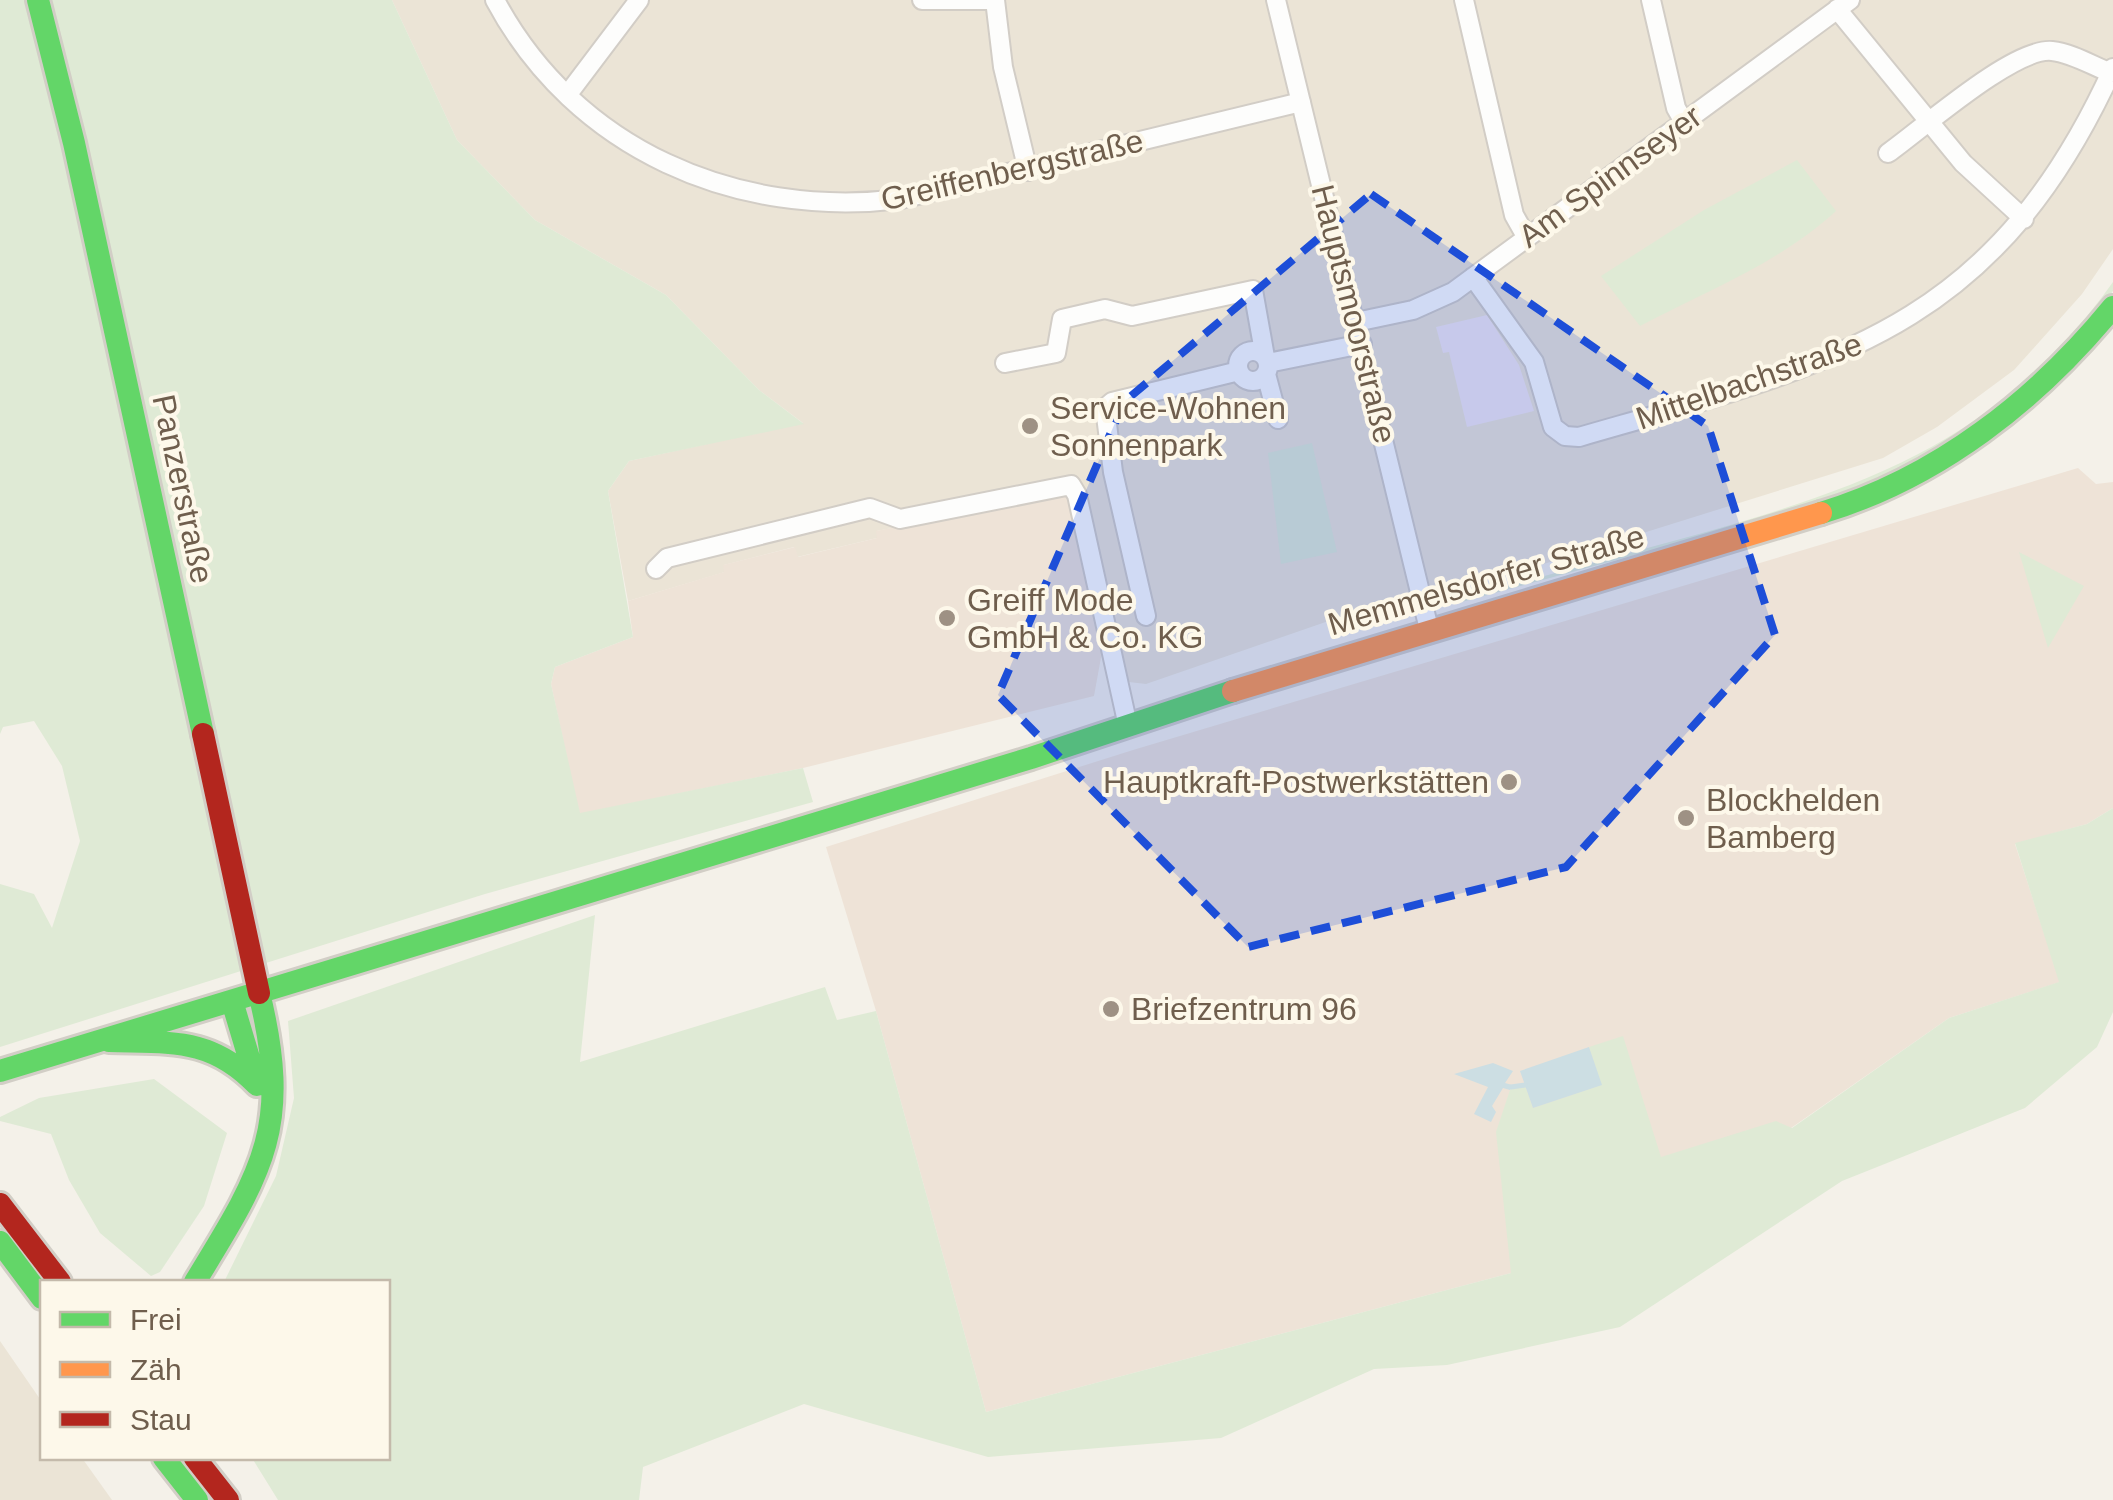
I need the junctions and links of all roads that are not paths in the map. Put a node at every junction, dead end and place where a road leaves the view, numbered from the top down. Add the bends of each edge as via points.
1 (38, 0) edge
2 (495, 0) edge
3 (639, 0) edge
4 (922, 0) edge
5 (995, 0) edge
6 (1276, 0) edge
7 (1464, 0) edge
8 (1651, 0) edge
9 (1843, 3) edge
10 (2112, 71) edge
11 (568, 94) junction
12 (1301, 102) junction
13 (1684, 122) junction
14 (1929, 124) junction
15 (1888, 153) dead end
16 (1028, 171) junction
17 (2024, 219) junction
18 (1527, 238) junction
19 (1473, 277) junction
20 (2113, 307) edge
21 (1356, 322) junction
22 (1362, 344) junction
23 (1006, 364) dead end
24 (1267, 364) junction
25 (1278, 418) dead end
26 (656, 569) dead end
27 (1146, 616) dead end
28 (1429, 629) junction
29 (1128, 726) junction
30 (259, 994) junction
31 (232, 1001) junction
32 (109, 1040) junction
33 (0, 1072) edge
34 (257, 1085) junction
35 (271, 1123) junction
36 (0, 1204) edge
37 (0, 1242) edge
38 (53, 1273) edge
39 (195, 1280) edge
40 (40, 1295) edge
41 (166, 1460) edge
42 (197, 1460) edge
43 (204, 1460) edge
44 (221, 1491) edge
45 (197, 1500) edge

1 - 30 main road, Panzerstraße
2 - 11 street, Greiffenbergstraße via 524,46
3 - 11 street
4 - 5 street
5 - 16 street
6 - 12 street, Hauptsmoorstraße
7 - 18 street via 1514,215
8 - 13 street
9 - 13 street, Am Spinnseyer
9 - 14 street
10 - 14 street via 2058,52 2036,52
10 - 17 street, Mittelbachstraße via 2070,156
11 - 16 street, Greiffenbergstraße via 630,146 663,164 788,202 902,199
12 - 16 street, Greiffenbergstraße
12 - 21 street, Hauptsmoorstraße
13 - 18 street, Am Spinnseyer
14 - 15 street
14 - 17 street
17 - 19 street, Mittelbachstraße via 1947,292 1888,332 1776,378 1579,437 1553,427 1534,362
18 - 19 street, Am Spinnseyer
19 - 21 street, Am Spinnseyer via 1429,304
20 - 28 main road, Memmelsdorfer Straße via 2020,404 1887,489
21 - 22 street, Hauptsmoorstraße
22 - 24 street
22 - 28 street, Hauptsmoorstraße
23 - 24 street via 1056,353 1062,319 1105,310 1132,316 1253,290
24 - 25 street
24 - 27 street via 1250,351 1238,371 1104,408
26 - 29 street via 666,558 870,508 900,519 1071,484
28 - 29 main road, Memmelsdorfer Straße
29 - 30 main road, Memmelsdorfer Straße
30 - 31 main road, Memmelsdorfer Straße
30 - 35 main road, Panzerstraße via 271,1051
31 - 32 main road, Memmelsdorfer Straße
31 - 34 main road
32 - 33 main road, Memmelsdorfer Straße
32 - 34 main road via 204,1046 228,1056
34 - 35 main road
35 - 39 main road, Panzerstraße via 248,1199
36 - 38 main road
37 - 40 main road
41 - 45 main road
42 - 44 main road
43 - 44 main road

